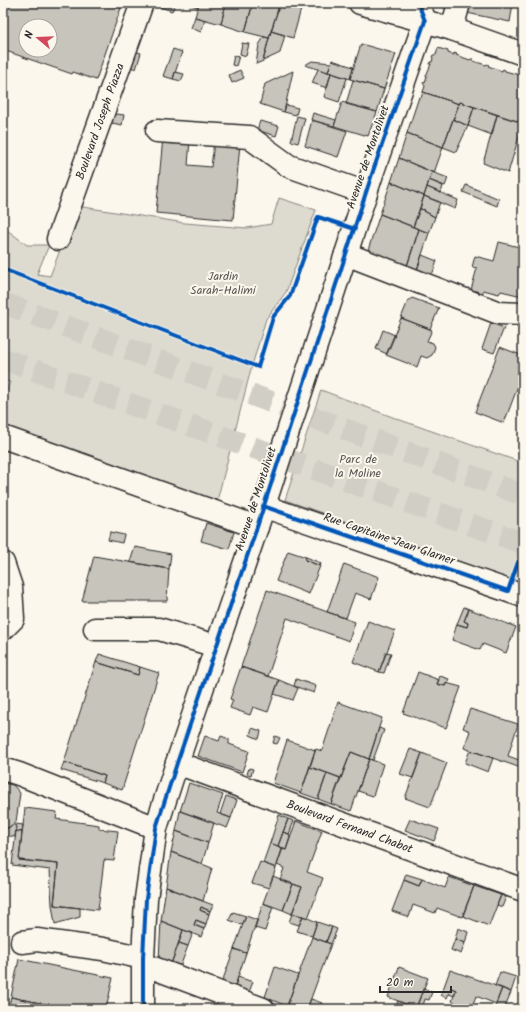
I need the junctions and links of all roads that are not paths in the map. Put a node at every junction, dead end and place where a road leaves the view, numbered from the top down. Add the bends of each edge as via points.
1 (142, 3) edge
2 (360, 3) edge
3 (459, 3) edge
4 (422, 12) edge
5 (452, 29) junction
6 (523, 54) edge
7 (157, 131) dead end
8 (366, 193) junction
9 (58, 239) dead end
10 (346, 254) junction
11 (523, 314) edge
12 (3, 437) edge
13 (263, 506) junction
14 (258, 527) junction
15 (3, 563) edge
16 (523, 596) edge
17 (6, 623) edge
18 (95, 629) dead end
19 (216, 646) junction
20 (177, 763) junction
21 (3, 769) edge
22 (156, 828) junction
23 (523, 890) edge
24 (22, 942) dead end
25 (143, 961) junction
26 (143, 1009) edge
27 (263, 1009) edge

1 - 9 street, Boulevard Joseph Piazza
2 - 4 street
3 - 5 street
4 - 5 street
4 - 8 street, Avenue de Montolivet
5 - 6 street
7 - 8 street via 249,137 289,166
8 - 10 street, Avenue de Montolivet
10 - 11 street via 499,313
10 - 13 street, Avenue de Montolivet
12 - 14 street
13 - 14 street, Avenue de Montolivet
13 - 16 street, Rue Capitaine Jean Glarner
14 - 19 street, Avenue de Montolivet
15 - 17 street via 11,586
18 - 19 street via 159,629
19 - 20 street, Avenue de Montolivet
20 - 22 street, Avenue de Montolivet
20 - 23 street, Boulevard Fernand Chabot
21 - 22 street
22 - 25 street, Avenue de Montolivet via 146,899
24 - 25 street via 37,940 103,949
25 - 26 street, Avenue de Montolivet
25 - 27 street

